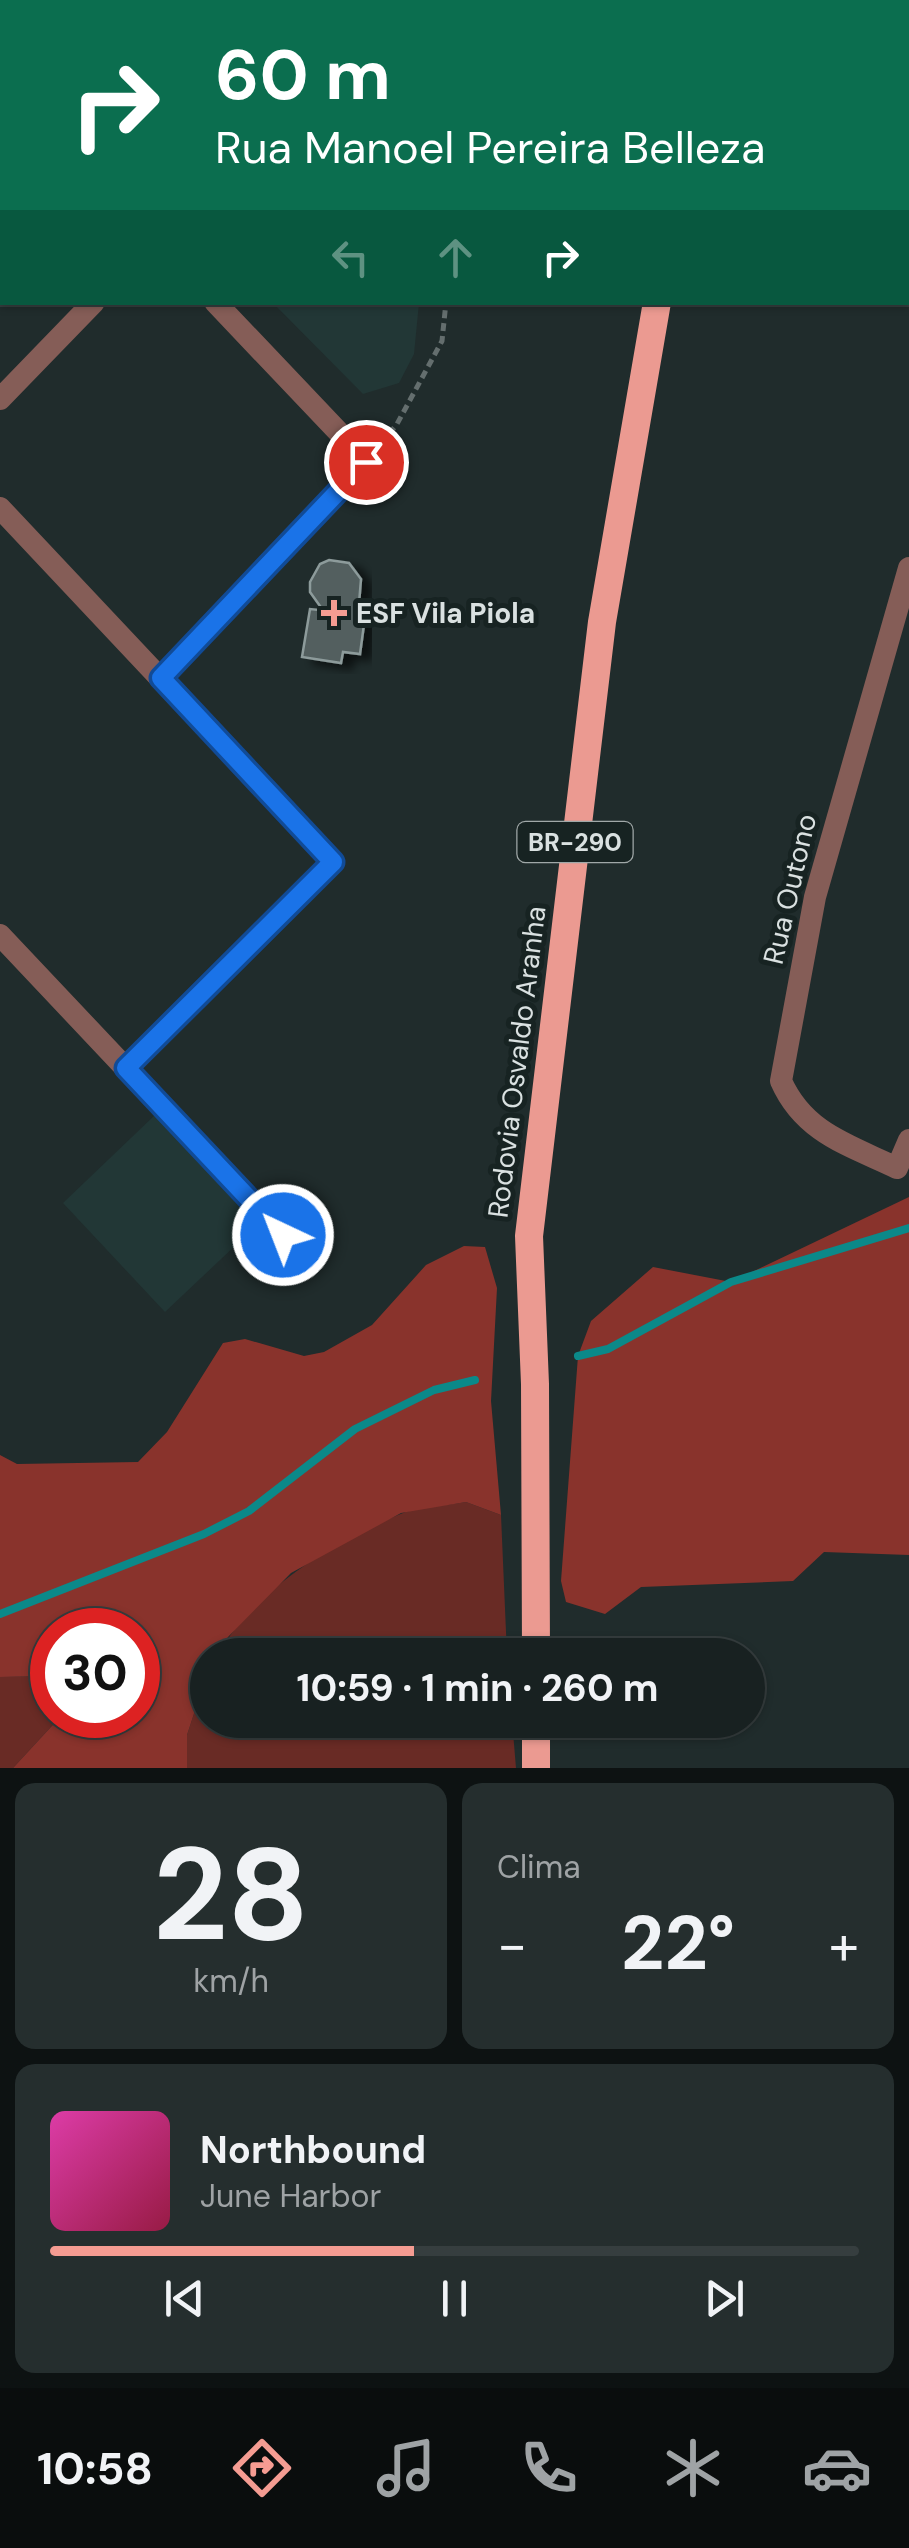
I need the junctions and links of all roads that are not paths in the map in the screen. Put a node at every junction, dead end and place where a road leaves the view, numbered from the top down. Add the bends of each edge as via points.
1 (91, 305) edge
2 (218, 305) edge
3 (655, 305) edge
4 (0, 399) edge
5 (0, 508) edge
6 (909, 568) edge
7 (161, 678) junction
8 (0, 935) edge
9 (126, 1068) junction
10 (909, 1140) edge
11 (283, 1235) dead end
12 (536, 1638) edge
13 (536, 1738) edge
14 (536, 1768) edge

1 - 4 street
2 - 7 street via 366,462
3 - 12 highway, Rodovia Osvaldo Aranha / BR-290 via 602,622 529,1236
5 - 7 street
6 - 10 street, Rua Outono via 815,897 781,1081 792,1105 816,1129 898,1168
7 - 9 street via 333,862
8 - 9 street
9 - 11 street
13 - 14 highway

